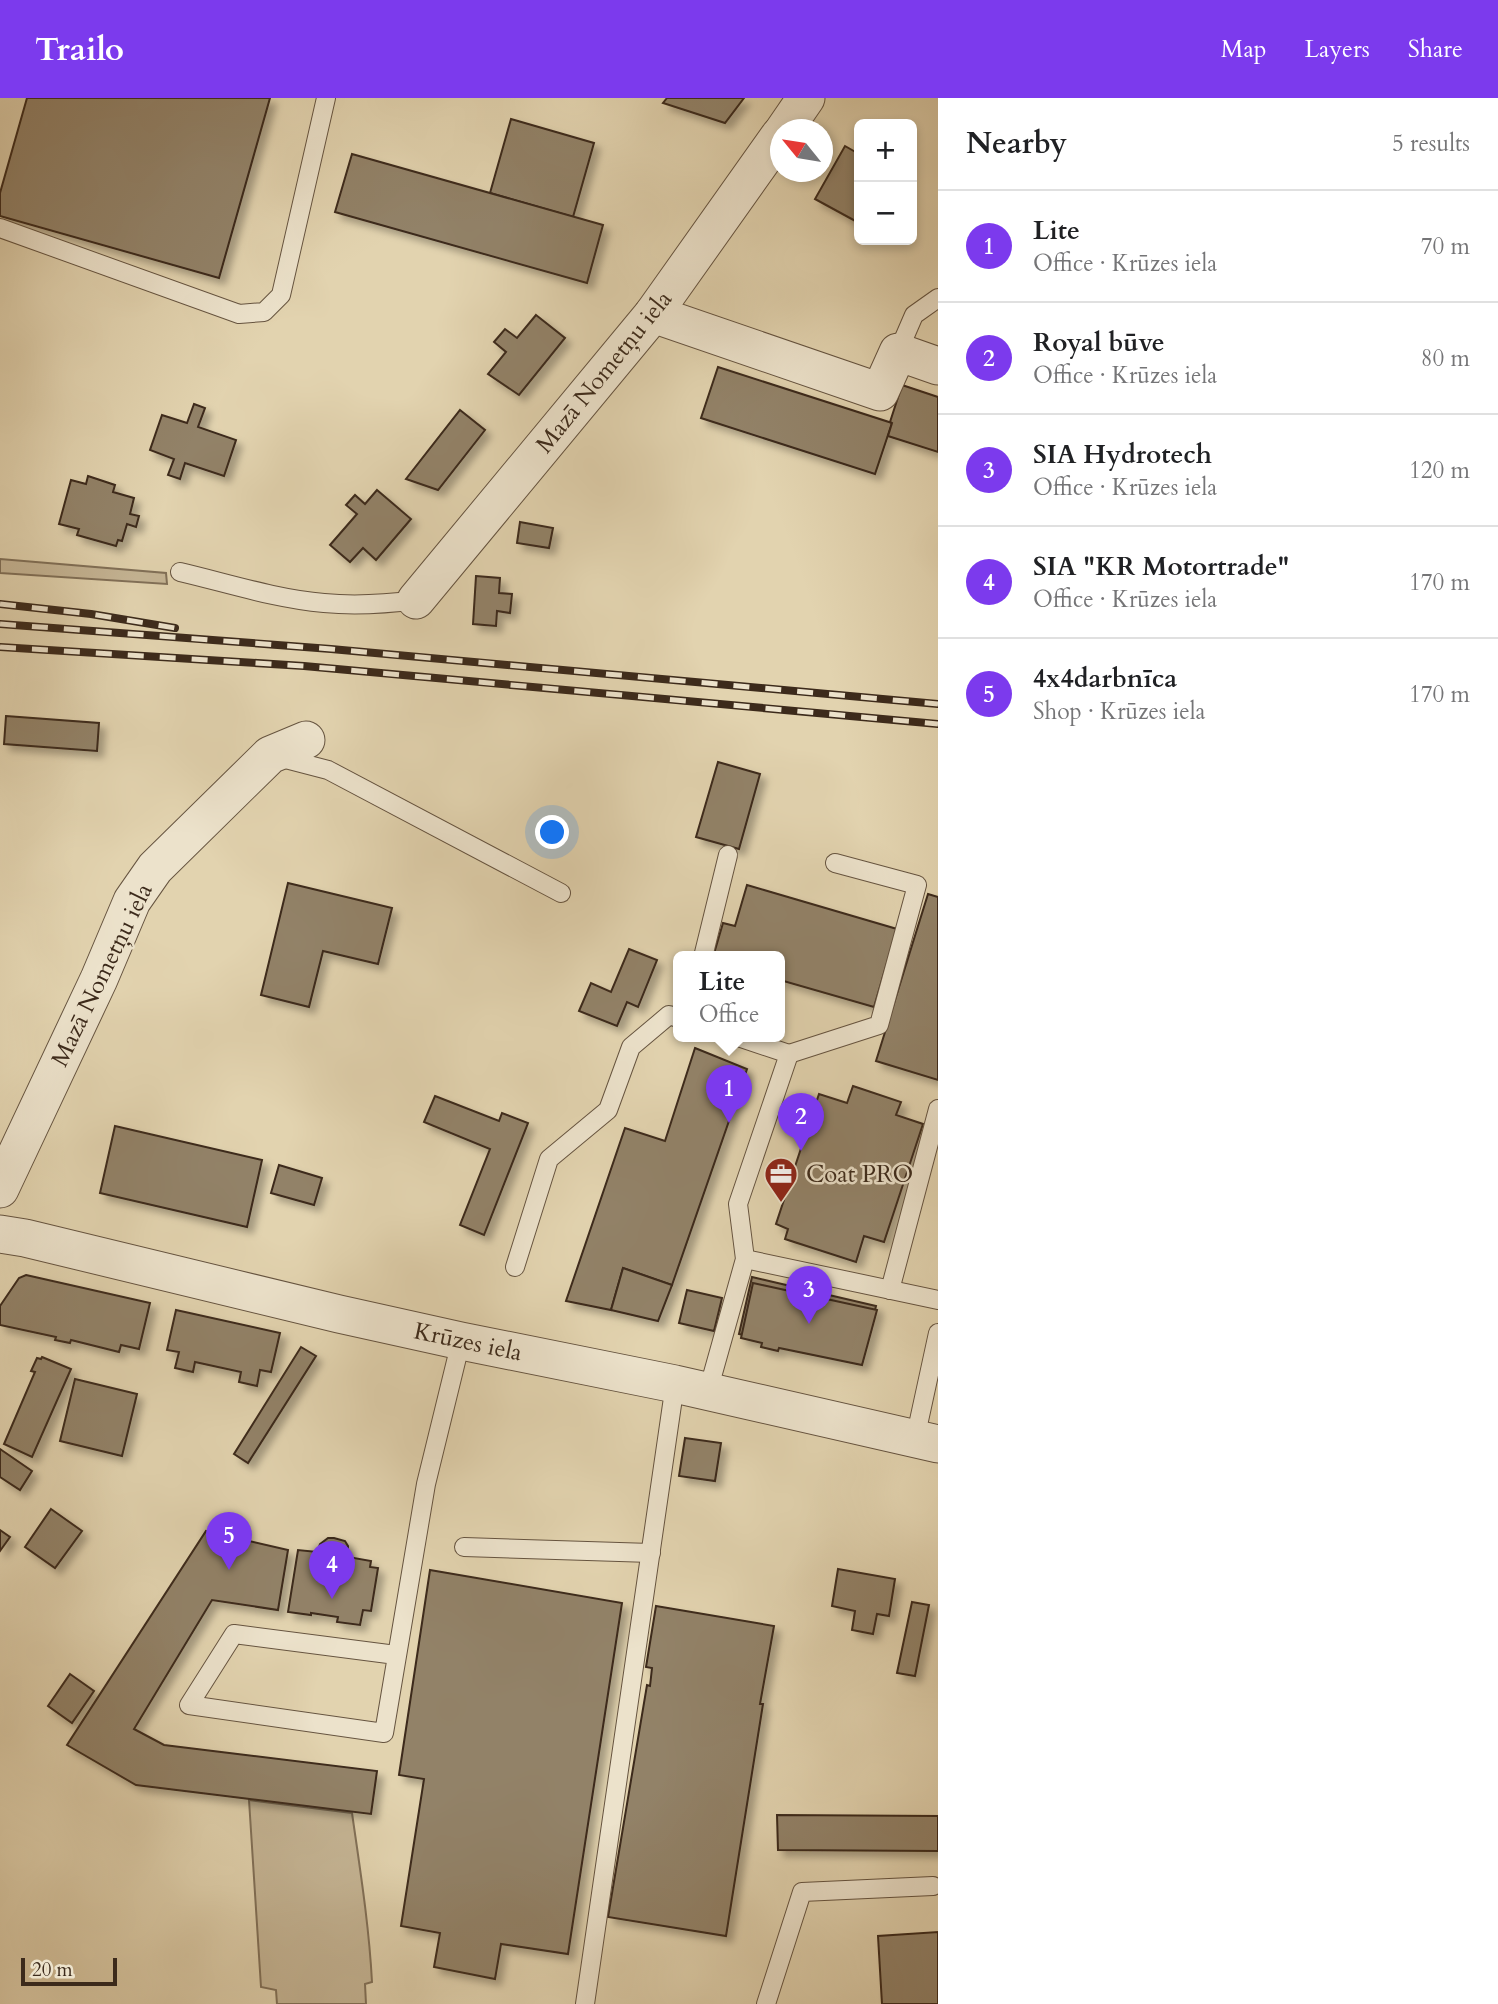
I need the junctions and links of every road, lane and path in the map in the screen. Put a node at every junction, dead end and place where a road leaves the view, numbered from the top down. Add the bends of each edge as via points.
1 (326, 98) edge
2 (806, 98) edge
3 (792, 119) edge
4 (770, 149) edge
5 (0, 229) edge
6 (938, 298) edge
7 (653, 314) junction
8 (898, 352) junction
9 (938, 366) edge
10 (180, 572) dead end
11 (416, 600) joint
12 (306, 740) dead end
13 (270, 755) junction
14 (728, 855) dead end
15 (835, 863) dead end
16 (561, 893) dead end
17 (704, 951) edge
18 (673, 1016) edge
19 (753, 1042) edge
20 (789, 1054) junction
21 (938, 1109) edge
22 (0, 1189) edge
23 (0, 1234) edge
24 (744, 1259) junction
25 (515, 1267) dead end
26 (890, 1290) junction
27 (938, 1300) edge
28 (938, 1333) edge
29 (461, 1341) junction
30 (692, 1388) junction
31 (926, 1441) edge
32 (464, 1547) dead end
33 (651, 1553) junction
34 (396, 1655) junction
35 (933, 1886) dead end
36 (585, 2004) edge
37 (766, 2004) edge

1 - 5 lane via 281,295 264,312 239,314
2 - 3 street
4 - 7 street, Mazā Nometņu iela
6 - 8 lane via 914,316
7 - 8 street via 880,392
7 - 11 street, Mazā Nometņu iela
8 - 9 street
10 - 11 lane via 324,603 383,605
12 - 13 street, Mazā Nometņu iela
13 - 16 lane via 328,770
13 - 22 street, Mazā Nometņu iela via 155,868 132,901
14 - 17 lane
15 - 20 lane via 917,885 879,1025
18 - 25 lane via 631,1047 608,1110 549,1159
19 - 20 lane
20 - 24 lane via 738,1204
21 - 26 lane
23 - 29 street, Krūzes iela
24 - 26 lane
24 - 30 lane
26 - 27 lane
28 - 31 lane
29 - 30 street, Krūzes iela
29 - 34 lane via 426,1484
30 - 31 street, Krūzes iela
30 - 33 lane
32 - 33 lane
33 - 36 lane
34 - 34 lane via 384,1733 189,1705 234,1634
35 - 37 lane via 802,1892

